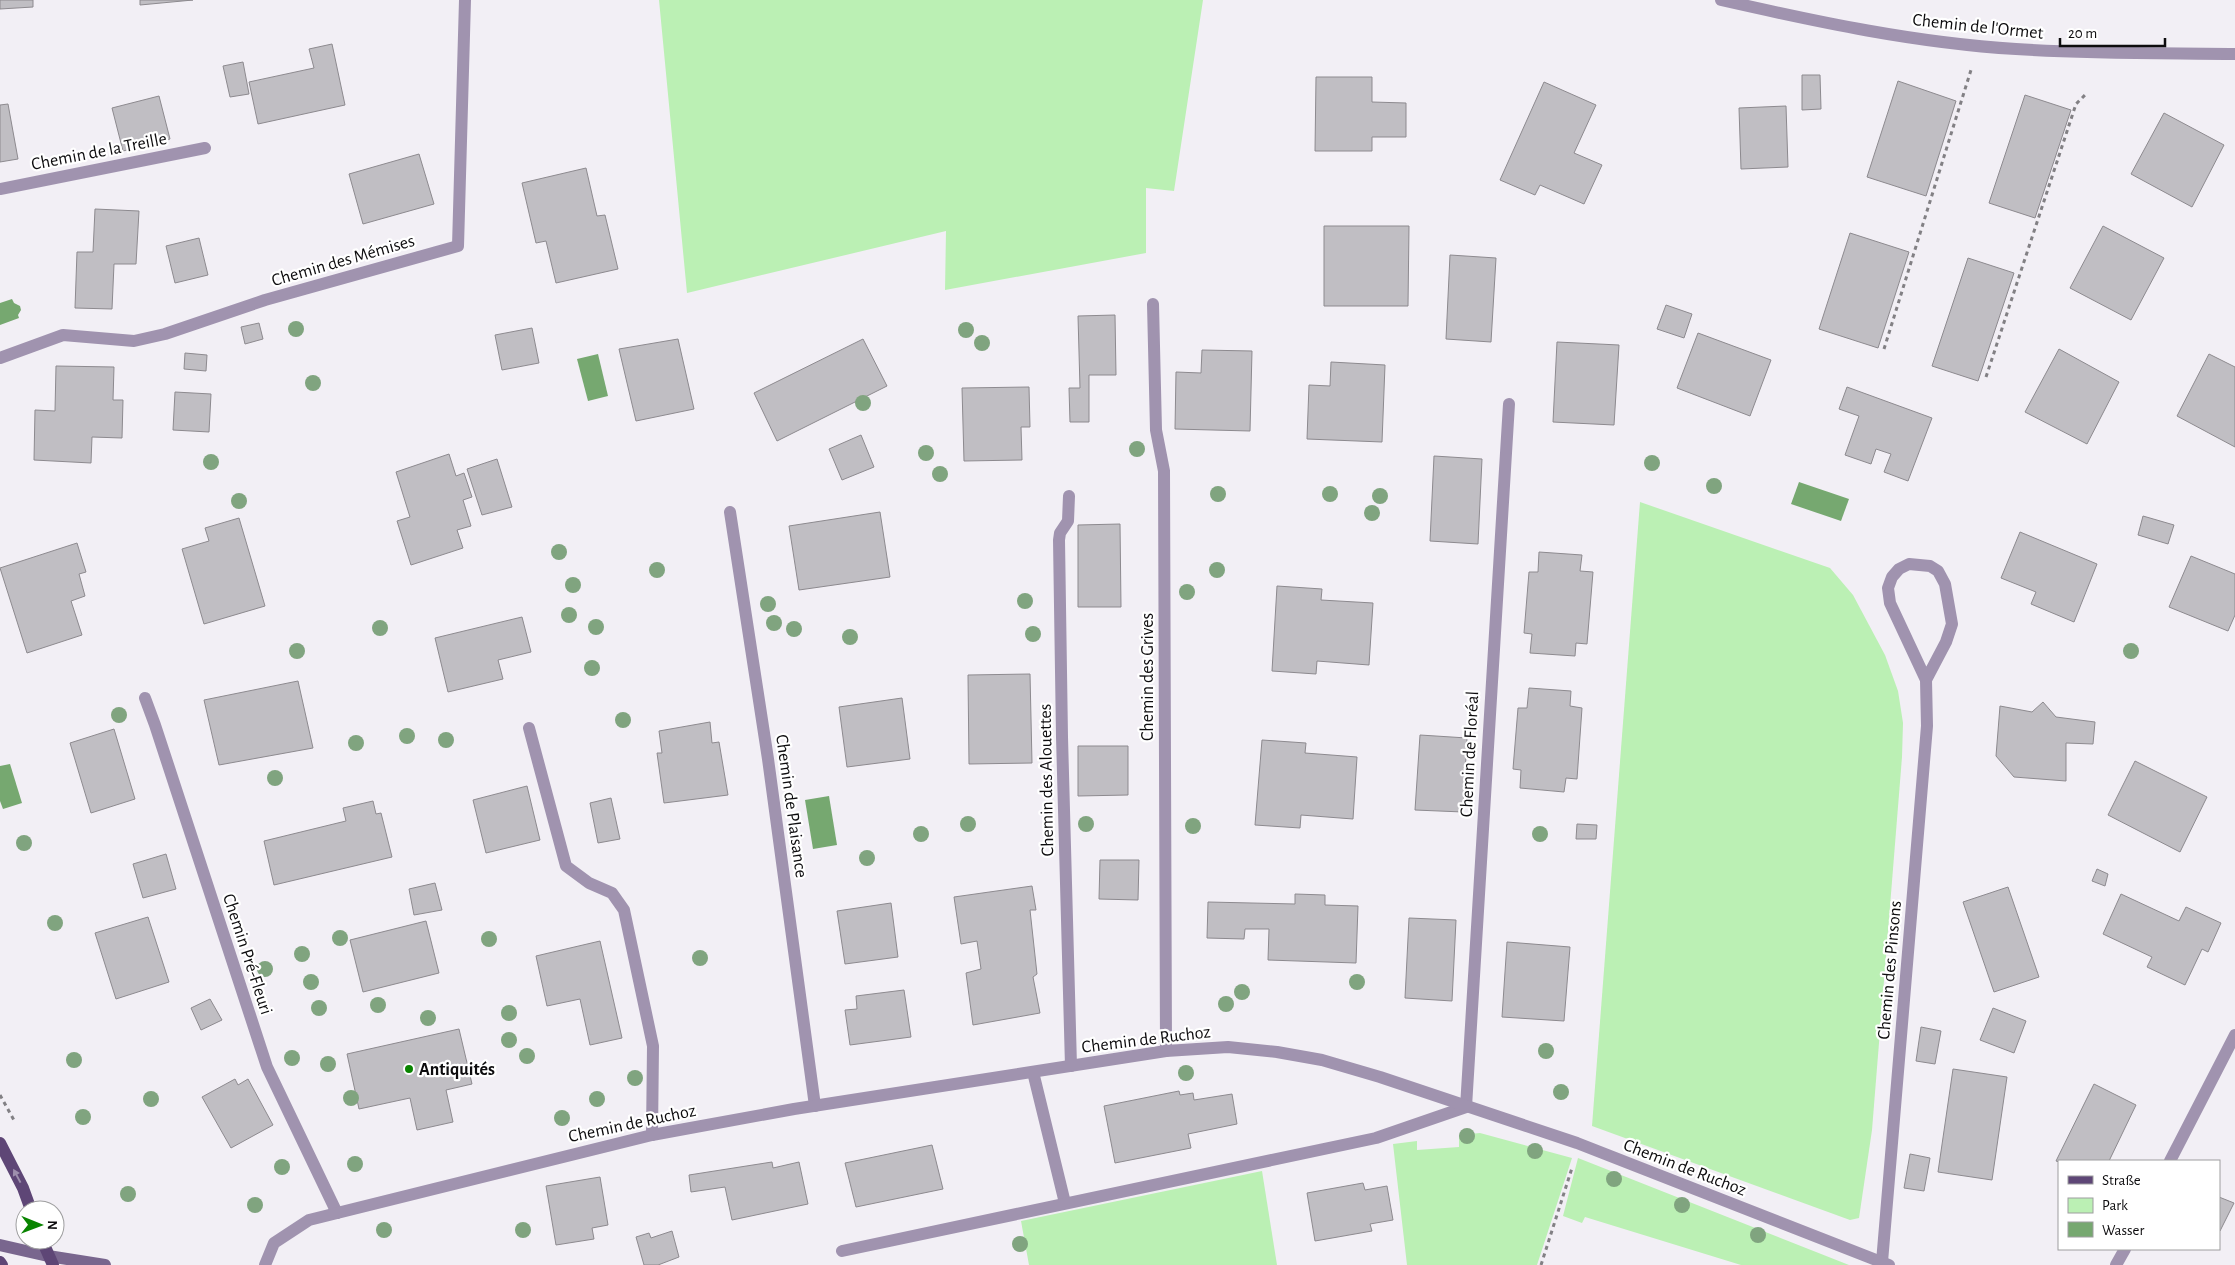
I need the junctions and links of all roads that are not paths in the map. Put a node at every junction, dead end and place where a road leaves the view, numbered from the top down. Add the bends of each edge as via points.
1 (465, 0) edge
2 (1721, 0) edge
3 (2235, 54) edge
4 (205, 148) dead end
5 (0, 189) edge
6 (1153, 304) dead end
7 (0, 358) edge
8 (1509, 404) dead end
9 (1069, 496) dead end
10 (730, 512) dead end
11 (1926, 680) junction
12 (145, 698) dead end
13 (529, 728) dead end
14 (2235, 1035) edge
15 (1166, 1051) junction
16 (1071, 1066) junction
17 (1033, 1072) junction
18 (815, 1106) junction
19 (1466, 1106) junction
20 (652, 1134) junction
21 (0, 1143) edge
22 (2171, 1160) edge
23 (27, 1200) edge
24 (1065, 1203) junction
25 (337, 1213) junction
26 (0, 1245) edge
27 (2124, 1250) edge
28 (842, 1251) dead end
29 (50, 1260) edge
30 (1886, 1264) edge
31 (105, 1265) edge
32 (265, 1265) edge
33 (2116, 1265) edge

1 - 7 street, Chemin des Mémises via 458,246 265,300 165,334 134,341 62,336
2 - 3 street, Chemin de l'Ormet via 1882,33 1978,46 2077,52
4 - 5 street, Chemin de la Treille
6 - 15 street, Chemin des Grives via 1156,430 1164,471
8 - 19 street, Chemin de Floréal
9 - 16 street, Chemin des Alouettes via 1068,521 1059,540
10 - 18 street, Chemin de Plaisance via 768,759
11 - 11 street, Chemin des Pinsons via 1949,633 1952,624 1950,609 1945,584 1938,570 1909,564 1892,577 1888,588 1890,604
11 - 30 street, Chemin des Pinsons via 1927,726
12 - 25 street, Chemin Pré-Fleuri via 267,1067
13 - 20 street via 566,866 589,883 612,892 624,910 653,1046
14 - 22 street
15 - 16 street, Chemin de Ruchoz
15 - 19 street, Chemin de Ruchoz via 1228,1047 1322,1060
16 - 17 street, Chemin de Ruchoz
17 - 18 street, Chemin de Ruchoz
17 - 24 street
18 - 20 street, Chemin de Ruchoz
19 - 24 street via 1376,1138
19 - 30 street, Chemin de Ruchoz via 1577,1144
20 - 25 street, Chemin de Ruchoz
23 -> 21 main road
24 - 28 street
25 - 32 street, Chemin de Ruchoz via 309,1220 293,1229 274,1243
26 - 29 main road
27 - 33 street
29 - 31 main road

